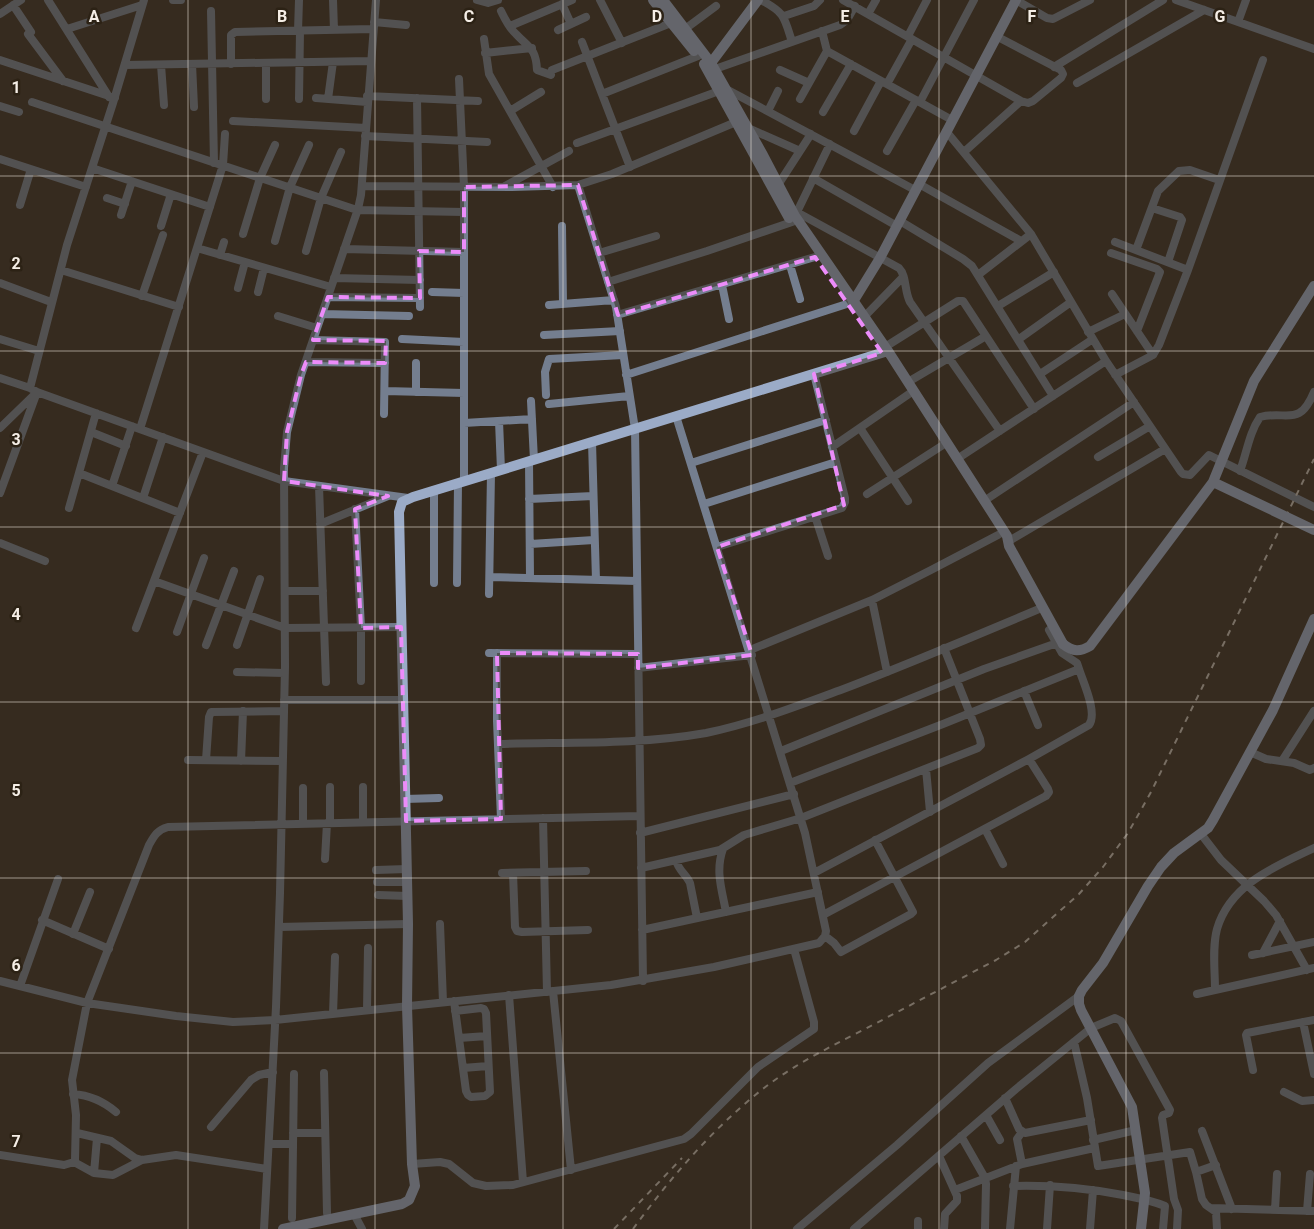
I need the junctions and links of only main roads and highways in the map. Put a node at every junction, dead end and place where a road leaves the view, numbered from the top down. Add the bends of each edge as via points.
1 (654, 0) edge
2 (663, 0) edge
3 (759, 0) edge
4 (1016, 0) edge
5 (710, 66) junction
6 (722, 90) junction
7 (1314, 286) edge
8 (850, 303) junction
9 (885, 350) junction
10 (1213, 482) junction
11 (1314, 530) edge
12 (1007, 543) junction
13 (1314, 619) edge
14 (283, 1229) edge
15 (1141, 1229) edge

1 - 5 main road via 698,56
2 - 5 main road
3 - 5 main road
4 - 8 main road via 880,258
5 - 6 main road
6 - 8 main road via 748,128 778,185
6 - 8 main road via 780,204
7 - 10 main road, bridge via 1254,381
8 - 9 main road
8 - 9 main road via 864,317
9 - 12 main road via 958,459
9 - 12 main road via 909,394 998,534
9 - 14 main road via 402,502 399,512 408,1006 415,1186 409,1200 402,1204
10 - 11 main road, bridge
10 - 12 main road, bridge via 1090,646 1083,650 1076,651 1060,644
13 - 15 main road via 1274,710 1213,820 1208,828 1184,844 1161,867 1103,963 1079,996 1078,1004 1132,1107 1145,1199

